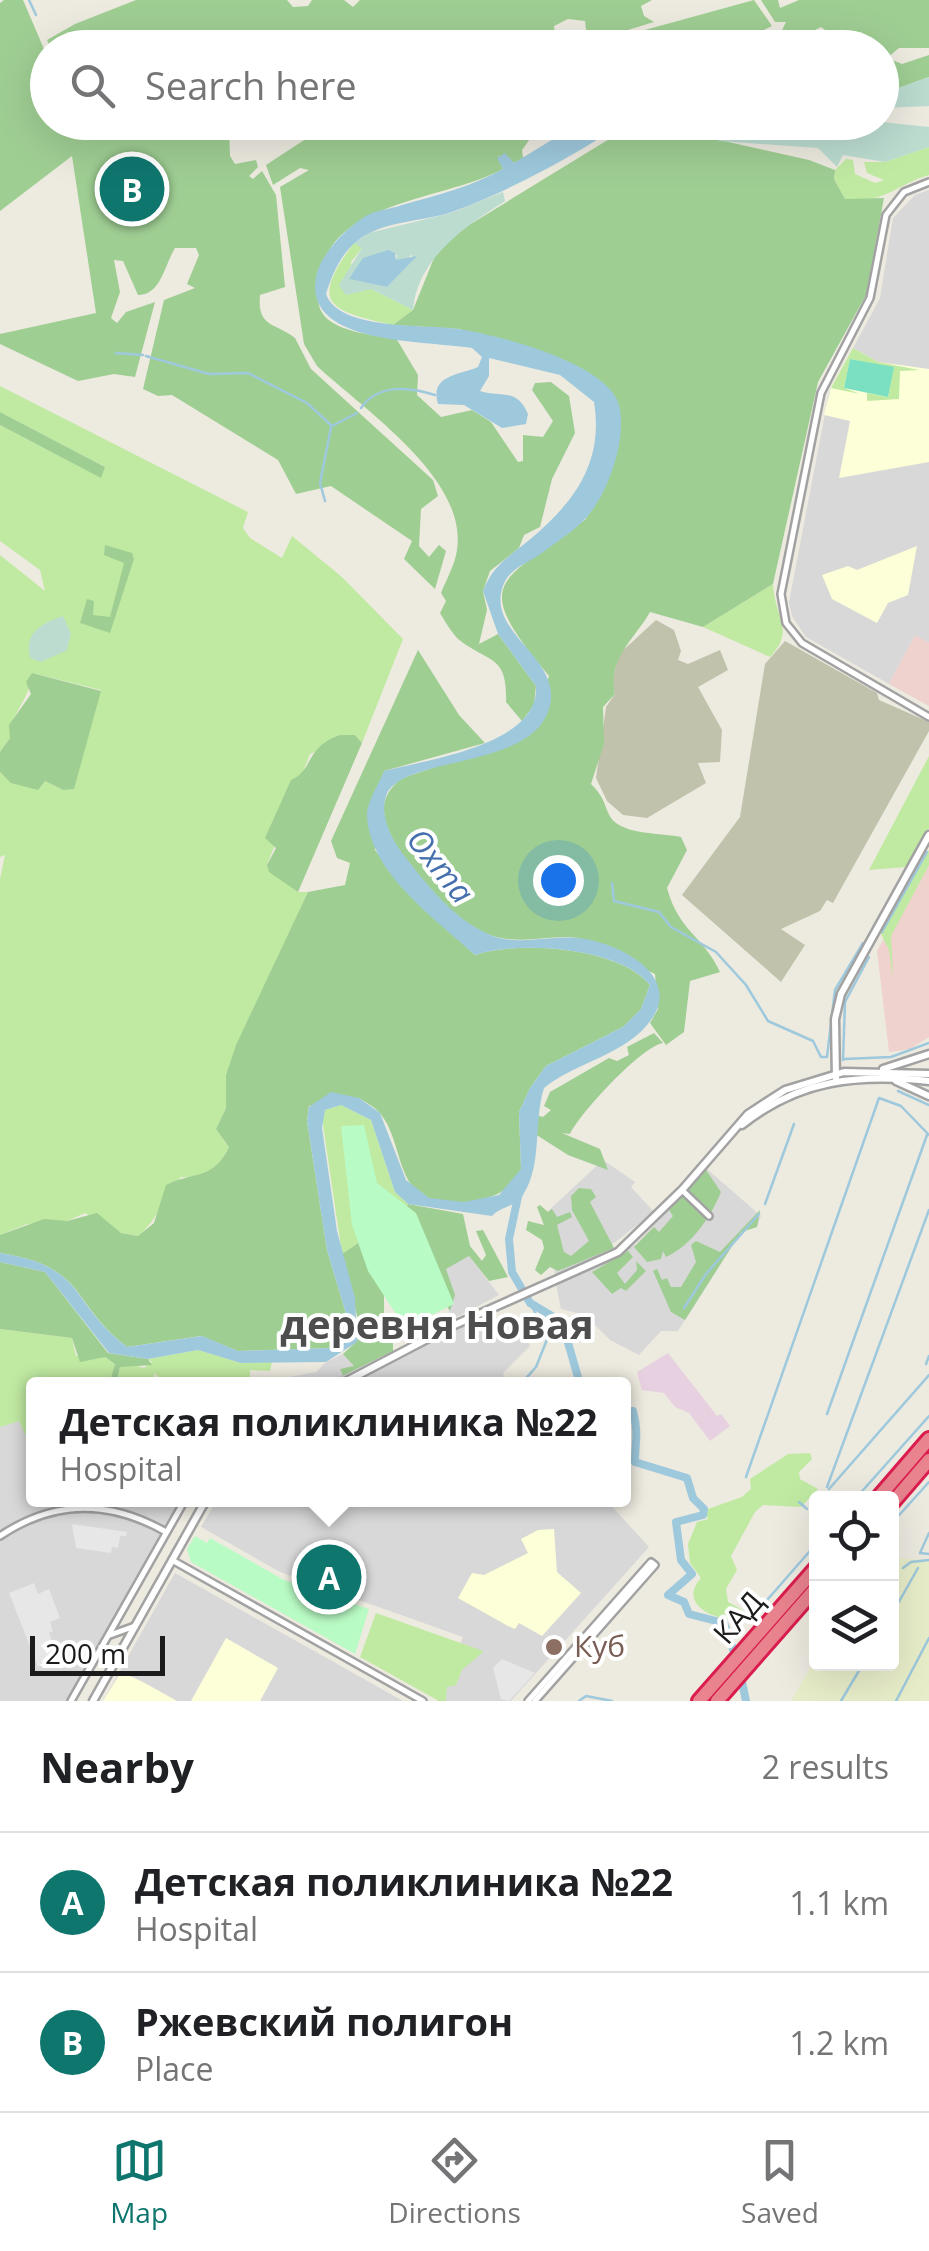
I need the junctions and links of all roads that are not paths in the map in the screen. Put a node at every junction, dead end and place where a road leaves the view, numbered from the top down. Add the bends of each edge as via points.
1 (929, 182) edge
2 (929, 717) edge
3 (929, 836) edge
4 (834, 1052) junction
5 (929, 1054) edge
6 (854, 1071) junction
7 (877, 1071) junction
8 (822, 1076) junction
9 (835, 1076) junction
10 (886, 1076) junction
11 (929, 1077) edge
12 (929, 1096) edge
13 (733, 1132) junction
14 (682, 1190) junction
15 (709, 1216) dead end
16 (355, 1377) edge
17 (929, 1439) edge
18 (929, 1460) edge
19 (884, 1491) edge
20 (899, 1495) edge
21 (180, 1507) edge
22 (202, 1507) edge
23 (166, 1532) junction
24 (0, 1536) edge
25 (172, 1560) junction
26 (809, 1576) edge
27 (809, 1596) edge
28 (135, 1626) junction
29 (108, 1636) junction
30 (71, 1701) edge
31 (93, 1701) edge
32 (422, 1701) edge
33 (531, 1701) edge
34 (699, 1701) edge
35 (717, 1701) edge

1 - 2 street via 904,192 886,214 870,298 821,392 781,594 786,623 802,643
3 - 4 street via 842,994
4 - 6 street
4 - 8 street
4 - 9 street
5 - 7 street
6 - 7 street
6 - 9 street
7 - 11 street
8 - 9 street
8 - 13 street via 764,1102
9 - 10 street
9 - 13 street via 777,1101
10 - 11 street
10 - 12 street
13 - 14 street
14 - 15 street
14 - 16 street via 618,1252
17 - 19 highway
18 - 20 highway
21 - 23 street
22 - 25 street
23 - 24 street via 118,1510 66,1507
23 - 29 street
25 - 28 street
25 - 32 street
26 - 34 highway, КАД
27 - 35 highway, КАД
28 - 29 street
28 - 31 street
29 - 30 street
33 - 33 street via 656,1565 651,1562

